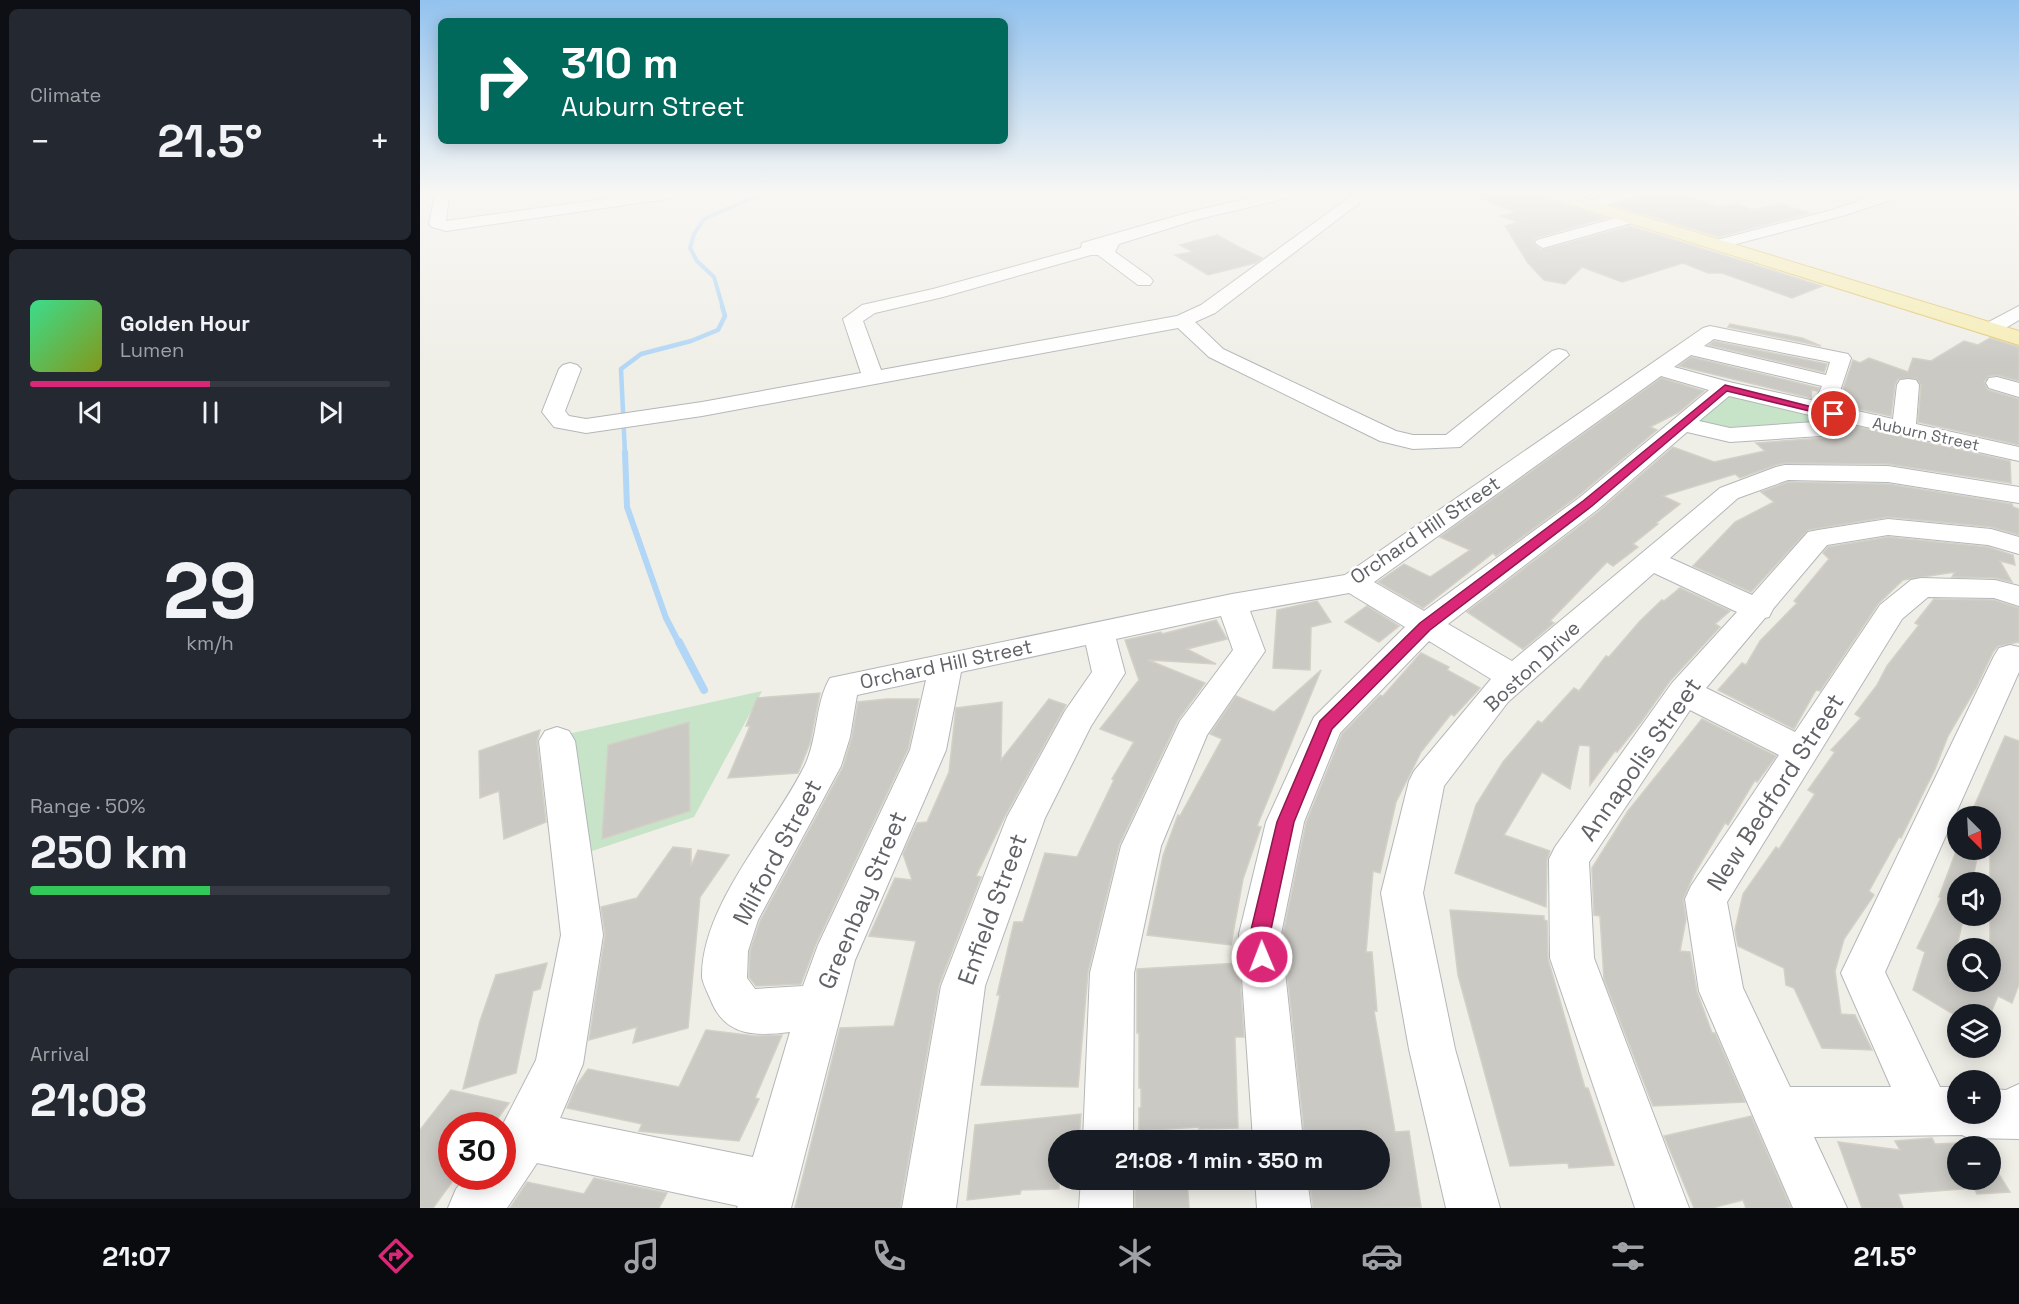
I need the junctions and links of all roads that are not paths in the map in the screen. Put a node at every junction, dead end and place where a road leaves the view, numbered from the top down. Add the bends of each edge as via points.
1 (1090, 250) edge
2 (1102, 250) edge
3 (1288, 250) edge
4 (1732, 250) edge
5 (1144, 281) dead end
6 (2019, 312) edge
7 (1182, 321) junction
8 (1990, 330) junction
9 (2019, 338) edge
10 (1559, 355) dead end
11 (570, 369) dead end
12 (1658, 369) junction
13 (873, 379) junction
14 (1997, 383) dead end
15 (1908, 385) dead end
16 (1725, 388) junction
17 (2019, 390) edge
18 (1822, 411) junction
19 (1847, 417) junction
20 (1680, 424) junction
21 (1904, 429) junction
22 (2019, 454) edge
23 (2019, 495) edge
24 (2019, 546) edge
25 (1651, 560) junction
26 (1353, 583) junction
27 (2019, 596) edge
28 (1232, 604) junction
29 (1758, 610) junction
30 (1425, 626) junction
31 (1099, 632) junction
32 (2019, 658) edge
33 (946, 664) junction
34 (1514, 677) junction
35 (842, 686) joint
36 (1684, 692) junction
37 (556, 741) dead end
38 (1802, 751) junction
39 (819, 1007) junction
40 (1947, 1106) edge
41 (2019, 1109) edge
42 (1776, 1112) junction
43 (1947, 1112) edge
44 (2001, 1114) edge
45 (1108, 1130) edge
46 (1277, 1130) edge
47 (516, 1147) edge
48 (516, 1162) edge
49 (488, 1190) edge
50 (1107, 1190) edge
51 (1282, 1190) edge
52 (766, 1197) edge
53 (475, 1208) edge
54 (929, 1208) edge
55 (1106, 1208) edge
56 (1284, 1208) edge
57 (1473, 1208) edge
58 (1662, 1208) edge
59 (1820, 1208) edge

1 - 13 street via 869,309 853,319
2 - 5 street
3 - 7 street via 1208,309
4 - 8 main road
6 - 8 street
7 - 10 street via 1216,353 1388,436 1413,442 1452,442
7 - 13 street
8 - 9 main road
11 - 13 street via 553,412 562,422 586,426
12 - 16 street, Auburn Street
12 - 18 street, Orchard Hill Street via 1710,332 1841,358
12 - 26 street, Orchard Hill Street
14 - 17 street
15 - 21 street
16 - 18 street, Auburn Street
16 - 20 street
18 - 19 street, Auburn Street
19 - 20 street via 1836,428 1730,435
19 - 21 street, Auburn Street
20 - 30 street via 1588,504
21 - 22 street, Auburn Street
23 - 25 street, Boston Drive via 1888,474 1785,472 1729,493
24 - 29 street, Annapolis Street via 1991,537 1888,527 1818,538
25 - 29 street
25 - 34 street, Boston Drive
26 - 28 street, Orchard Hill Street
26 - 30 street
27 - 38 street, New Bedford Street via 1995,589 1921,587 1891,612
28 - 31 street, Orchard Hill Street
28 - 45 street via 1249,651 1192,730 1141,846 1112,974
29 - 36 street, Annapolis Street
30 - 34 street
30 - 46 street via 1326,726 1285,822 1260,934
31 - 33 street, Orchard Hill Street
31 - 54 street, Enfield Street via 1109,673 1077,720 1026,817 963,986
32 - 40 street via 2010,656 1863,973
33 - 35 street, Orchard Hill Street
33 - 39 street, Greenbay Street via 928,750 833,960
34 - 57 street, Boston Drive via 1496,693 1427,781 1402,893 1432,1049
35 - 39 street, Milford Street via 823,766 746,898 725,956 725,983 734,1001 750,1011
36 - 38 street
36 - 58 street, Annapolis Street via 1569,859 1572,958
37 - 47 street via 582,935 559,1064
38 - 42 street, New Bedford Street via 1706,899 1721,991
39 - 52 street, Greenbay Street
41 - 44 street via 2017,1115
42 - 43 street
42 - 59 street, New Bedford Street
48 - 52 street
49 - 53 street
50 - 55 street
51 - 56 street

